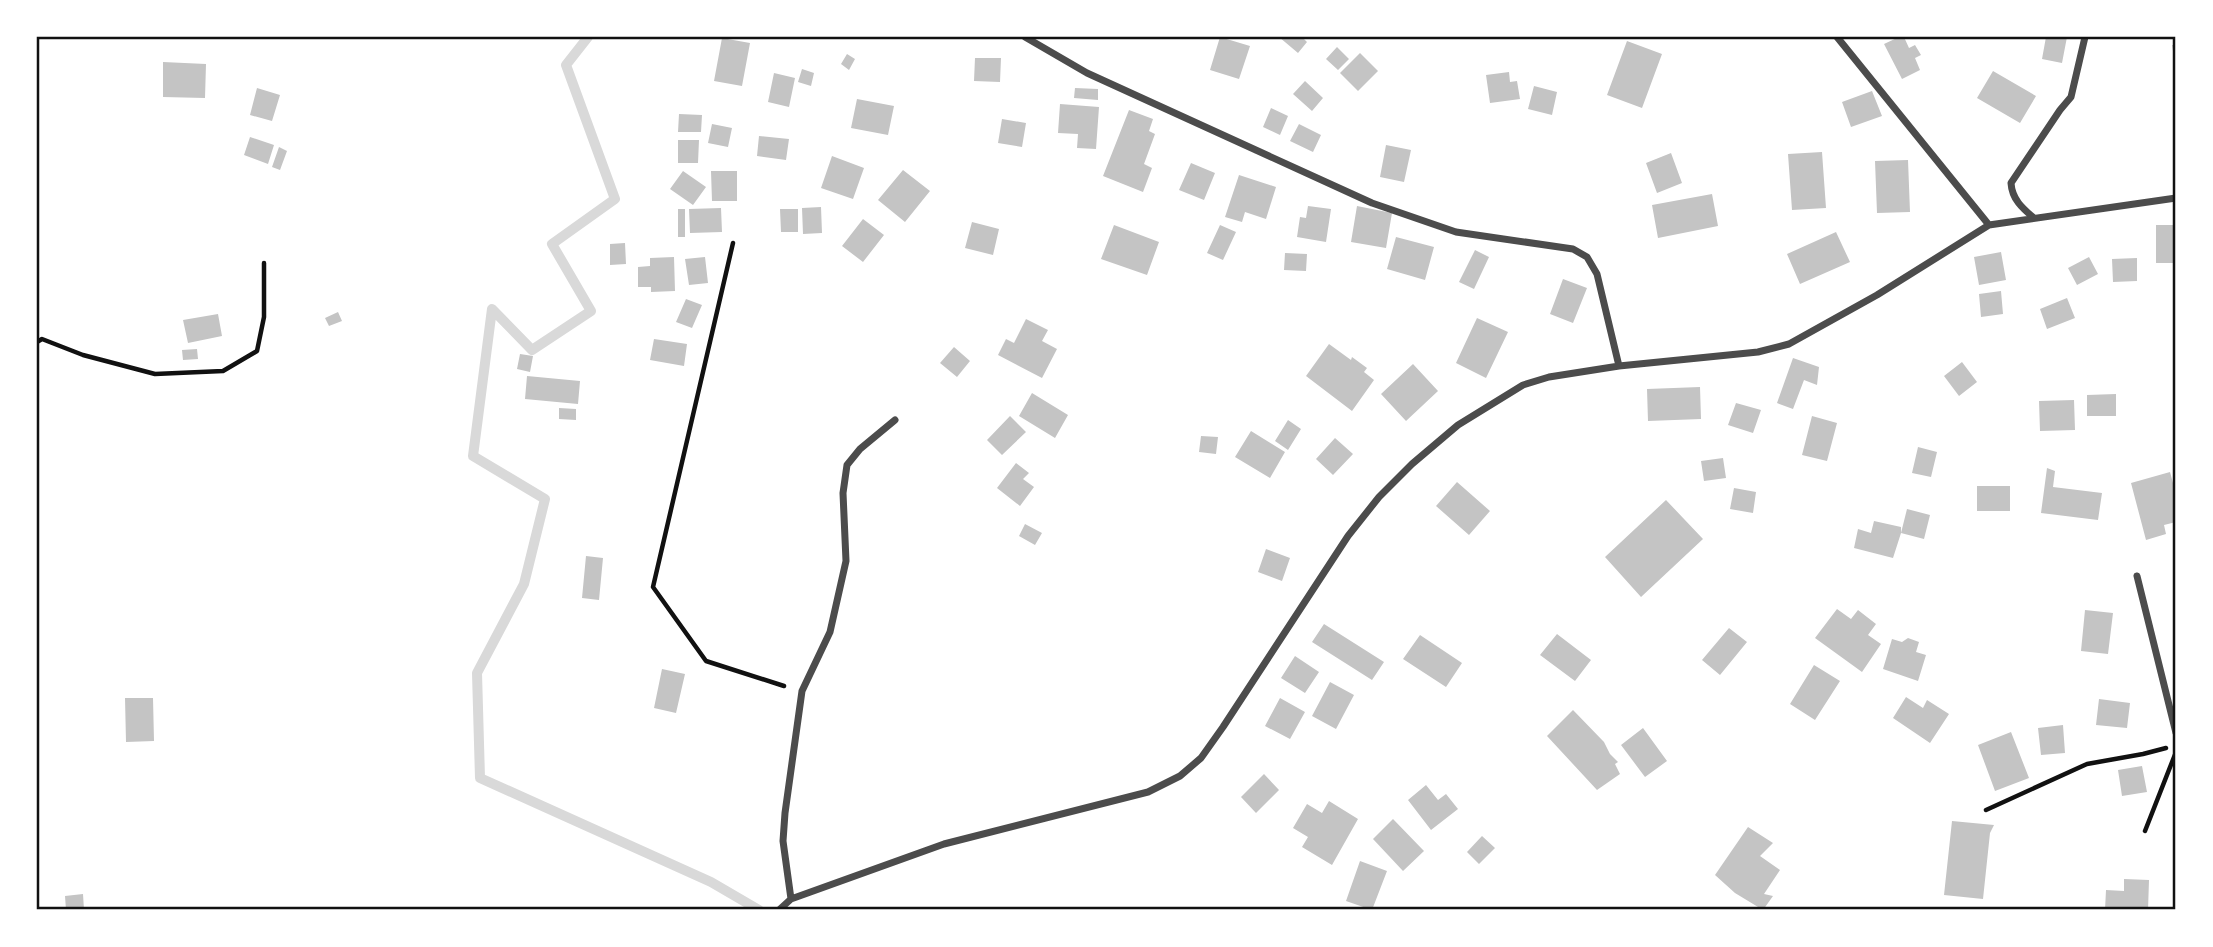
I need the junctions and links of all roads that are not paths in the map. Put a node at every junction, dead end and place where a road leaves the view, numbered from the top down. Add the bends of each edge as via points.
1 (1025, 37) edge
2 (1837, 37) edge
3 (2085, 37) edge
4 (2176, 198) edge
5 (2034, 218) junction
6 (1989, 225) junction
7 (1619, 366) junction
8 (895, 420) dead end
9 (2137, 576) dead end
10 (2176, 733) edge
11 (791, 900) junction
12 (779, 910) edge

1 - 7 street via 1087,73 1372,203 1456,232 1573,249 1592,263 1597,274
2 - 6 street
3 - 5 street via 2071,97 2011,183 2011,194
4 - 5 street
5 - 6 street
6 - 7 street via 1789,344 1758,352
7 - 11 street via 1523,384 1458,425 1412,464 1348,537 1223,727 1201,758 1180,776 1148,792 944,844
8 - 11 street via 848,465 843,493 846,561 830,632 802,691 785,813 784,853
9 - 10 street
11 - 12 street

